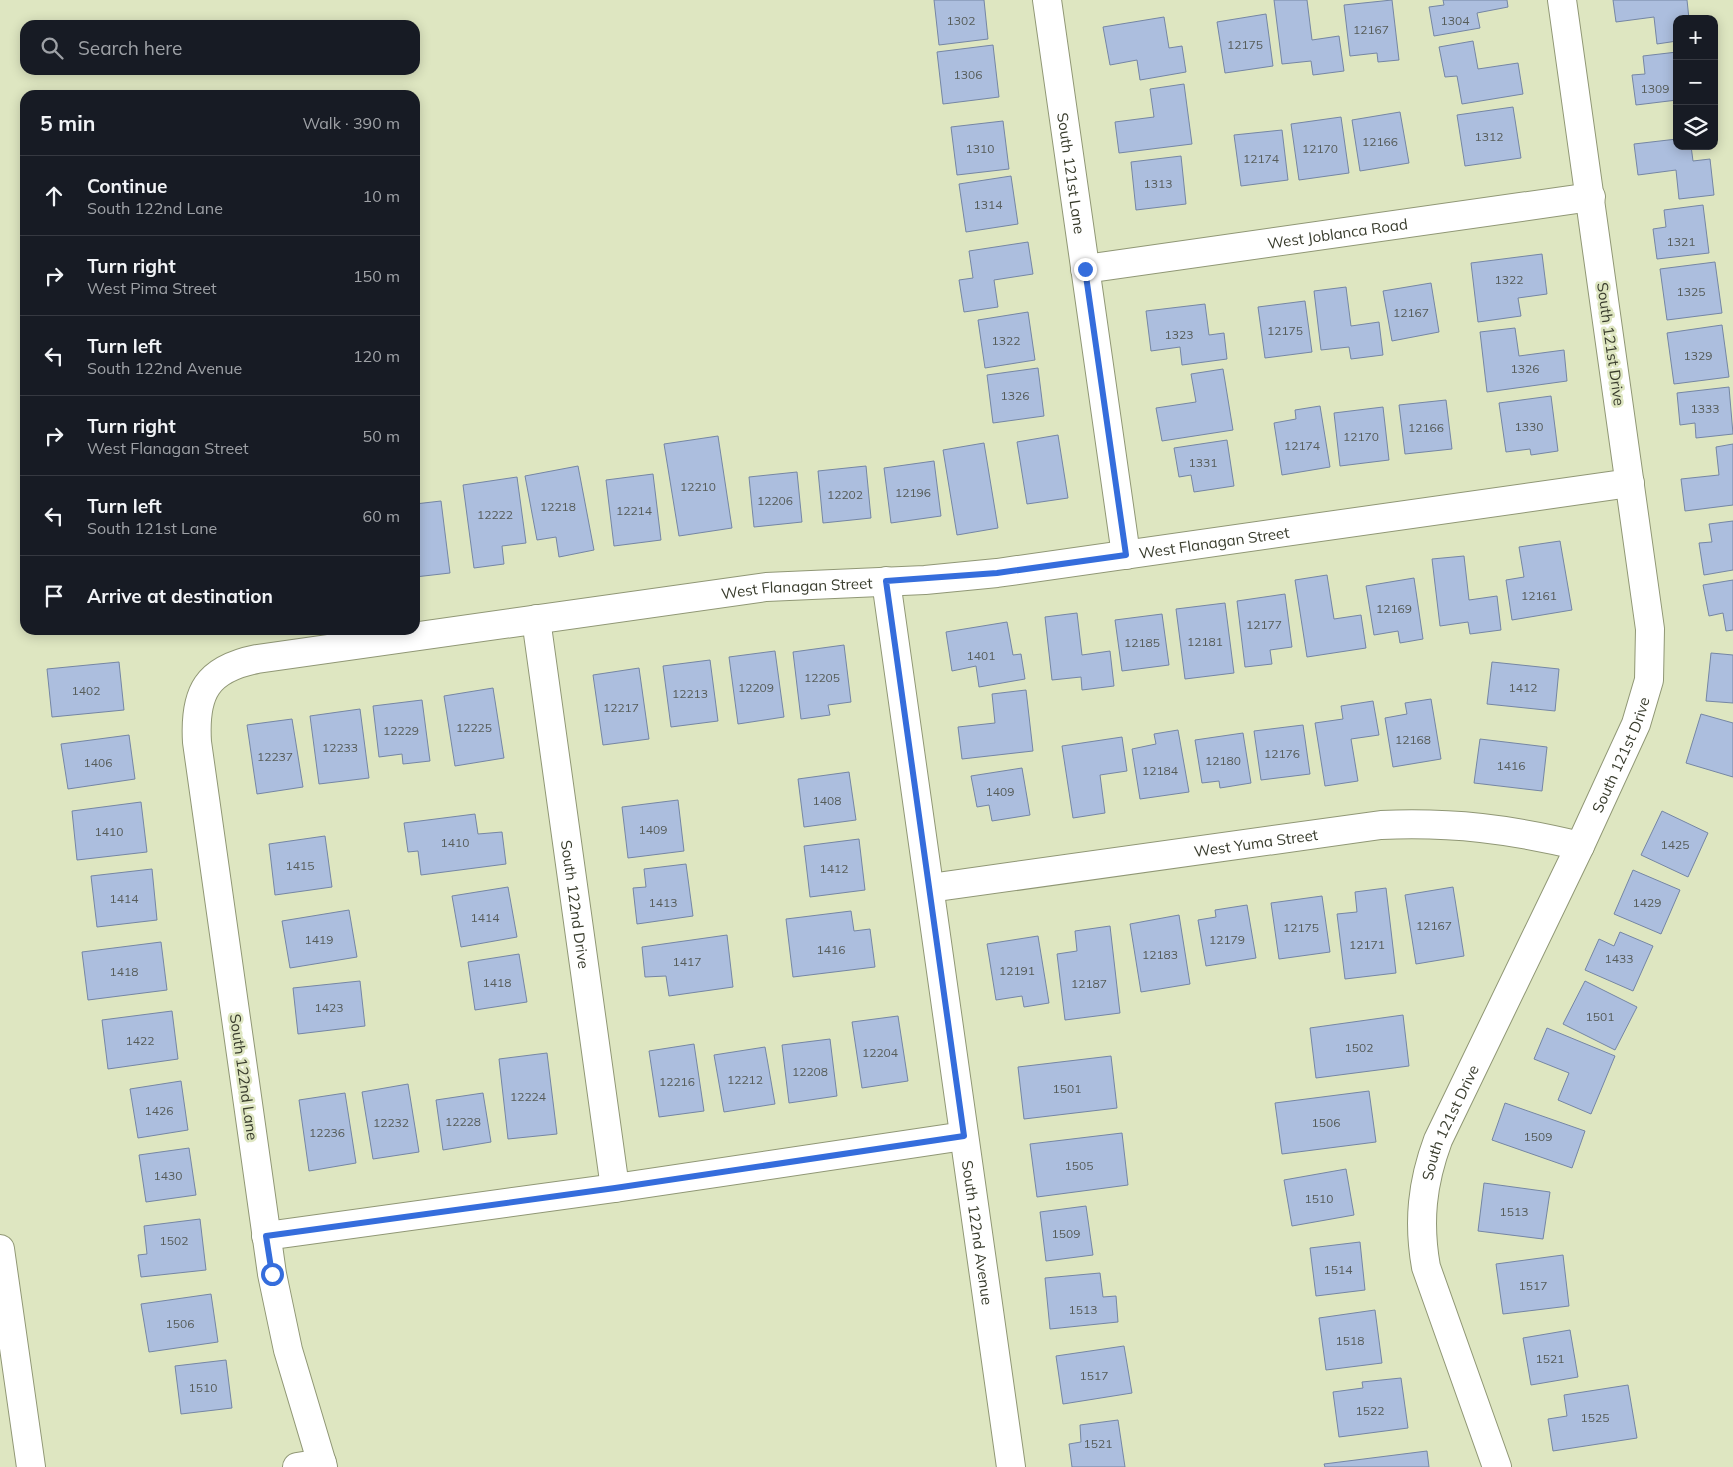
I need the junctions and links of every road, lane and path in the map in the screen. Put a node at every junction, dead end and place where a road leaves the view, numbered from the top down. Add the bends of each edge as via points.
1 (1047, 0) edge
2 (1562, 0) edge
3 (1591, 197) junction
4 (1085, 269) junction
5 (1630, 484) junction
6 (1126, 555) junction
7 (886, 581) junction
8 (536, 619) junction
9 (206, 684) joint
10 (1580, 846) junction
11 (930, 888) junction
12 (964, 1136) junction
13 (615, 1188) junction
14 (266, 1236) junction
15 (0, 1249) edge
16 (314, 1466) edge
17 (31, 1467) edge
18 (1011, 1467) edge
19 (1497, 1467) edge

1 - 4 street, South 121st Lane
2 - 3 street, South 121st Drive
3 - 4 street, West Joblanca Road
3 - 5 street, South 121st Drive
4 - 6 street, South 121st Lane
5 - 6 street, West Flanagan Street
5 - 10 street, South 121st Drive via 1650,629 1649,680 1636,724
6 - 7 street, West Flanagan Street via 971,576
7 - 8 street, West Flanagan Street via 766,587
7 - 11 street, South 122nd Avenue
8 - 9 street, West Flanagan Street via 239,663
8 - 13 street, South 122nd Drive
9 - 14 street, South 122nd Lane via 198,702 197,742
10 - 11 street, West Yuma Street via 1489,827 1381,825
10 - 19 street, South 121st Drive via 1438,1140 1423,1192 1422,1243 1426,1267
11 - 12 street, South 122nd Avenue
12 - 13 street
12 - 18 street, South 122nd Avenue
13 - 14 street
14 - 16 street, South 122nd Lane via 282,1325
15 - 17 street

